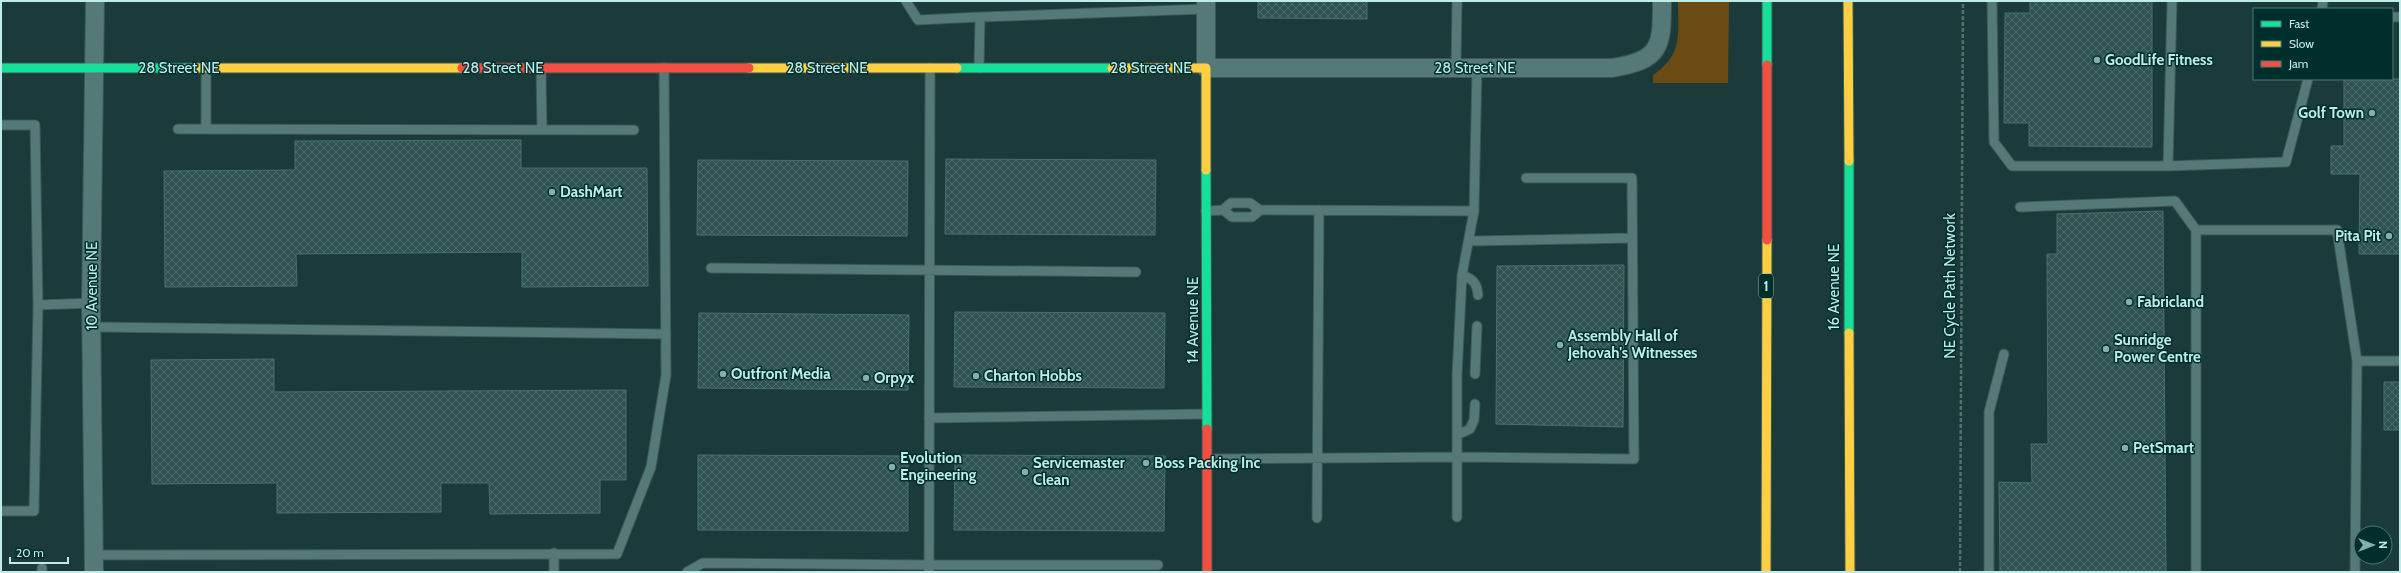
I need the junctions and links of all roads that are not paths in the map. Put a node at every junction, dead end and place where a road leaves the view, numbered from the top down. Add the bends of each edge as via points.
1 (95, 1) edge
2 (906, 1) edge
3 (1457, 1) edge
4 (1662, 1) edge
5 (1767, 1) edge
6 (1848, 1) edge
7 (1992, 1) edge
8 (2172, 1) edge
9 (1206, 5) edge
10 (980, 17) junction
11 (1, 68) edge
12 (94, 68) junction
13 (206, 68) junction
14 (541, 68) junction
15 (664, 68) junction
16 (930, 68) junction
17 (979, 68) junction
18 (1206, 68) junction
19 (1456, 68) junction
20 (1477, 68) junction
21 (2308, 80) edge
22 (1, 125) edge
23 (178, 129) dead end
24 (206, 129) junction
25 (542, 130) junction
26 (634, 130) dead end
27 (2168, 166) junction
28 (1526, 178) dead end
29 (2020, 207) dead end
30 (1206, 210) junction
31 (1223, 210) junction
32 (1260, 210) junction
33 (1319, 210) junction
34 (1474, 211) junction
35 (2196, 230) junction
36 (1632, 238) junction
37 (1470, 241) junction
38 (712, 268) dead end
39 (930, 271) junction
40 (1136, 272) dead end
41 (1462, 275) junction
42 (1478, 295) dead end
43 (91, 303) junction
44 (38, 305) junction
45 (1477, 326) dead end
46 (92, 327) junction
47 (666, 334) junction
48 (2004, 354) dead end
49 (2357, 361) junction
50 (2400, 361) edge
51 (1476, 374) dead end
52 (1476, 404) dead end
53 (1207, 414) junction
54 (930, 418) junction
55 (1457, 435) junction
56 (1457, 457) junction
57 (1207, 459) junction
58 (1318, 459) junction
59 (1, 511) edge
60 (1457, 517) dead end
61 (1317, 518) dead end
62 (554, 553) junction
63 (94, 563) edge
64 (1158, 565) dead end
65 (929, 569) edge
66 (554, 572) edge
67 (687, 572) edge
68 (1208, 572) edge
69 (1766, 572) edge
70 (1850, 572) edge
71 (1989, 572) edge
72 (2196, 572) edge
73 (2355, 572) edge

1 - 12 street, 10 Avenue NE
2 - 10 lane via 918,20
3 - 19 lane
4 - 20 street, 28 Street NE via 1662,26 1658,45 1651,56 1635,64 1612,68
5 - 69 main road, 1
6 - 70 main road, 16 Avenue NE
7 - 27 lane via 1994,142 2012,166
8 - 27 lane
9 - 10 lane
9 - 18 street
10 - 17 lane
11 - 12 main road, 28 Street NE
12 - 13 main road, 28 Street NE
12 - 43 street, 10 Avenue NE
13 - 14 main road, 28 Street NE
13 - 24 lane
14 - 15 main road, 28 Street NE
14 - 25 lane
15 - 16 main road, 28 Street NE
15 - 47 lane
16 - 17 main road, 28 Street NE
16 - 39 lane
17 - 18 main road, 28 Street NE
18 - 19 street, 28 Street NE
18 - 30 main road, 14 Avenue NE
19 - 20 street, 28 Street NE
20 - 34 lane
21 - 27 lane via 2286,162
22 - 44 lane via 35,125
23 - 24 lane
24 - 25 lane
25 - 26 lane
28 - 36 lane via 1632,178
29 - 35 lane via 2175,201
30 - 31 lane
30 - 53 main road, 14 Avenue NE
31 - 32 lane via 1231,203 1250,203
31 - 32 lane via 1232,217 1252,217
32 - 33 lane
33 - 34 lane
33 - 58 lane
34 - 37 lane
35 - 49 lane via 2337,230
35 - 72 lane
36 - 37 lane
36 - 56 lane via 1634,459
37 - 41 lane
38 - 39 lane
39 - 40 lane
39 - 54 lane
41 - 42 lane via 1472,279 1477,285
41 - 55 lane
43 - 44 lane
43 - 46 street, 10 Avenue NE
44 - 59 lane via 34,511
45 - 51 lane
46 - 47 lane
46 - 63 street, 10 Avenue NE
47 - 62 lane via 666,375 651,467 617,554
48 - 71 lane via 1989,412
49 - 50 lane
49 - 73 lane
52 - 55 lane via 1470,429
53 - 54 lane
53 - 57 main road, 14 Avenue NE
54 - 65 lane
55 - 56 lane
56 - 58 lane
56 - 60 lane
57 - 58 lane
57 - 68 main road, 14 Avenue NE
58 - 61 lane
62 - 63 lane
62 - 66 lane
64 - 65 lane
65 - 67 lane via 703,562

